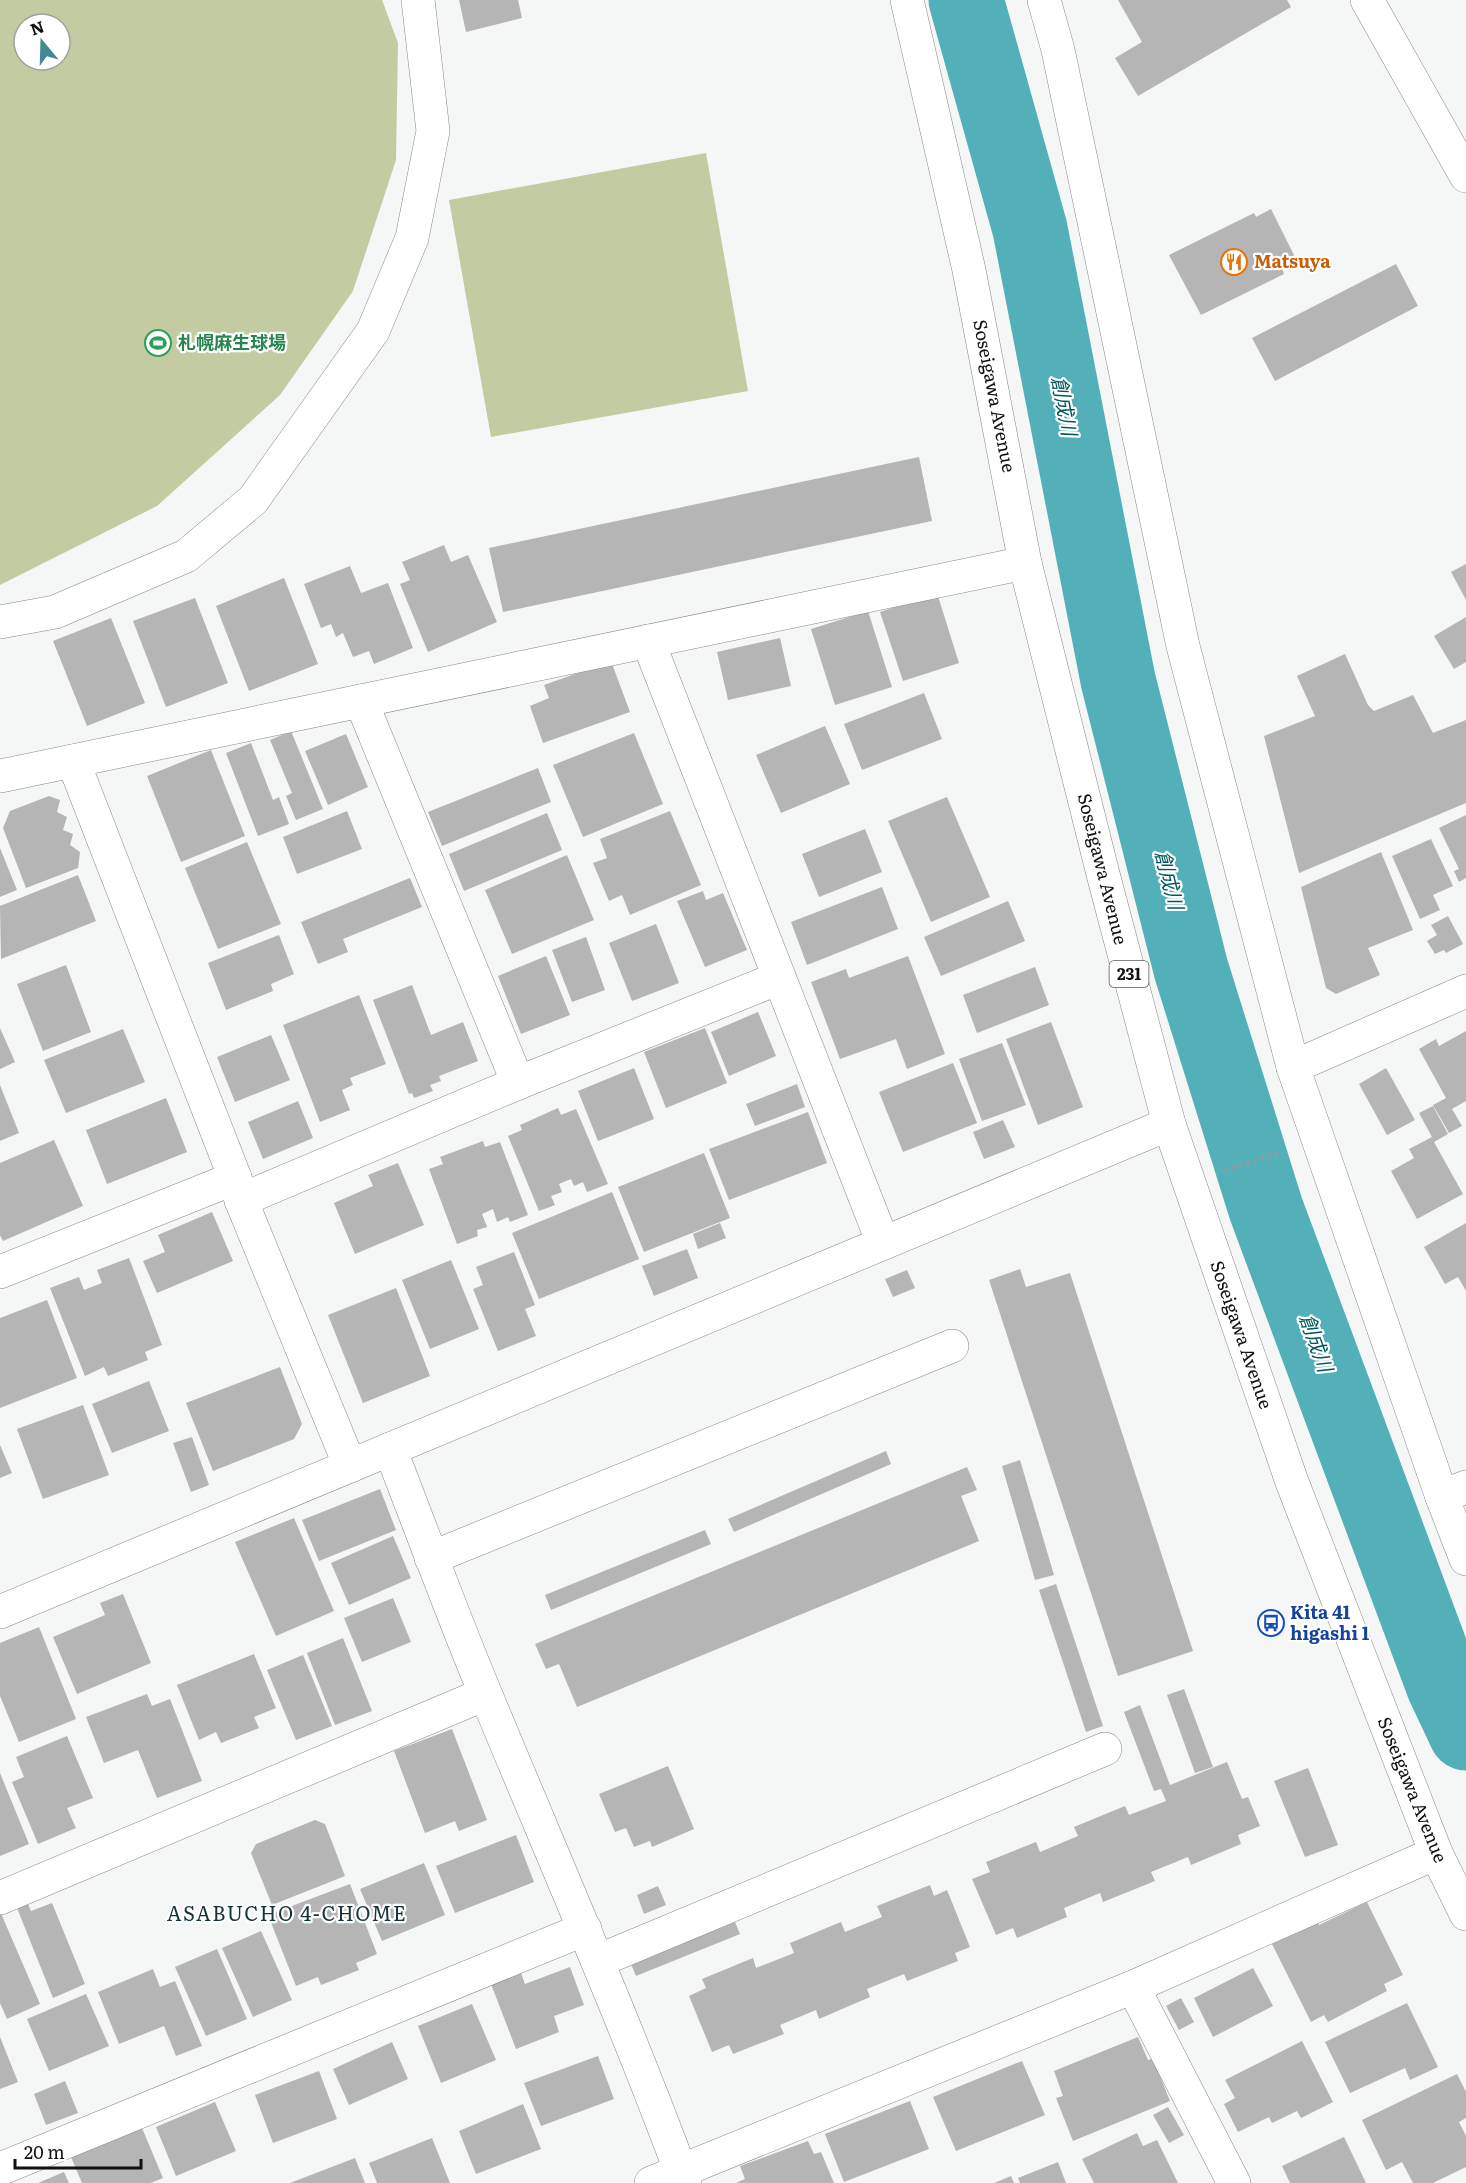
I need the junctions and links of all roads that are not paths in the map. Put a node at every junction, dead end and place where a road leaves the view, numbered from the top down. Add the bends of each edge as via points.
1 (418, 0) edge
2 (907, 0) edge
3 (1044, 0) edge
4 (1367, 0) edge
5 (1466, 176) edge
6 (1025, 563) junction
7 (0, 622) edge
8 (648, 641) junction
9 (361, 701) junction
10 (73, 760) junction
11 (0, 776) edge
12 (779, 978) junction
13 (1466, 991) edge
14 (1293, 1067) junction
15 (518, 1083) junction
16 (1169, 1124) junction
17 (238, 1189) junction
18 (883, 1243) junction
19 (0, 1272) edge
20 (952, 1346) dead end
21 (390, 1449) junction
22 (350, 1466) junction
23 (1454, 1492) edge
24 (430, 1558) junction
25 (1466, 1559) edge
26 (0, 1612) edge
27 (485, 1694) junction
28 (1105, 1749) dead end
29 (1436, 1853) junction
30 (0, 1899) edge
31 (1466, 1914) edge
32 (585, 1929) junction
33 (598, 1961) junction
34 (1133, 1987) junction
35 (0, 2169) edge
36 (683, 2177) edge
37 (651, 2183) edge
38 (1234, 2183) edge

1 - 7 main road via 433,131 412,238 373,331 253,500 186,556 55,612
2 - 6 main road, Soseigawa Avenue / 231 via 969,270
3 - 14 main road via 1183,646
4 - 5 main road
6 - 8 main road
6 - 16 main road, Soseigawa Avenue / 231
8 - 9 main road
8 - 12 main road
9 - 10 main road
9 - 15 main road
10 - 11 main road
10 - 17 main road
12 - 15 main road
12 - 18 main road
13 - 14 main road
14 - 23 main road
15 - 17 main road
16 - 18 main road
16 - 29 main road, Soseigawa Avenue / 231 via 1292,1482
17 - 19 main road
17 - 22 main road
18 - 21 main road
20 - 24 main road
21 - 22 main road
21 - 24 main road
22 - 26 main road
23 - 25 main road
24 - 27 main road
27 - 30 main road
27 - 32 main road
28 - 33 main road
29 - 31 main road, Soseigawa Avenue / 231
29 - 34 main road
32 - 33 main road
32 - 35 main road
33 - 36 main road
34 - 36 main road
34 - 38 main road
36 - 37 main road

